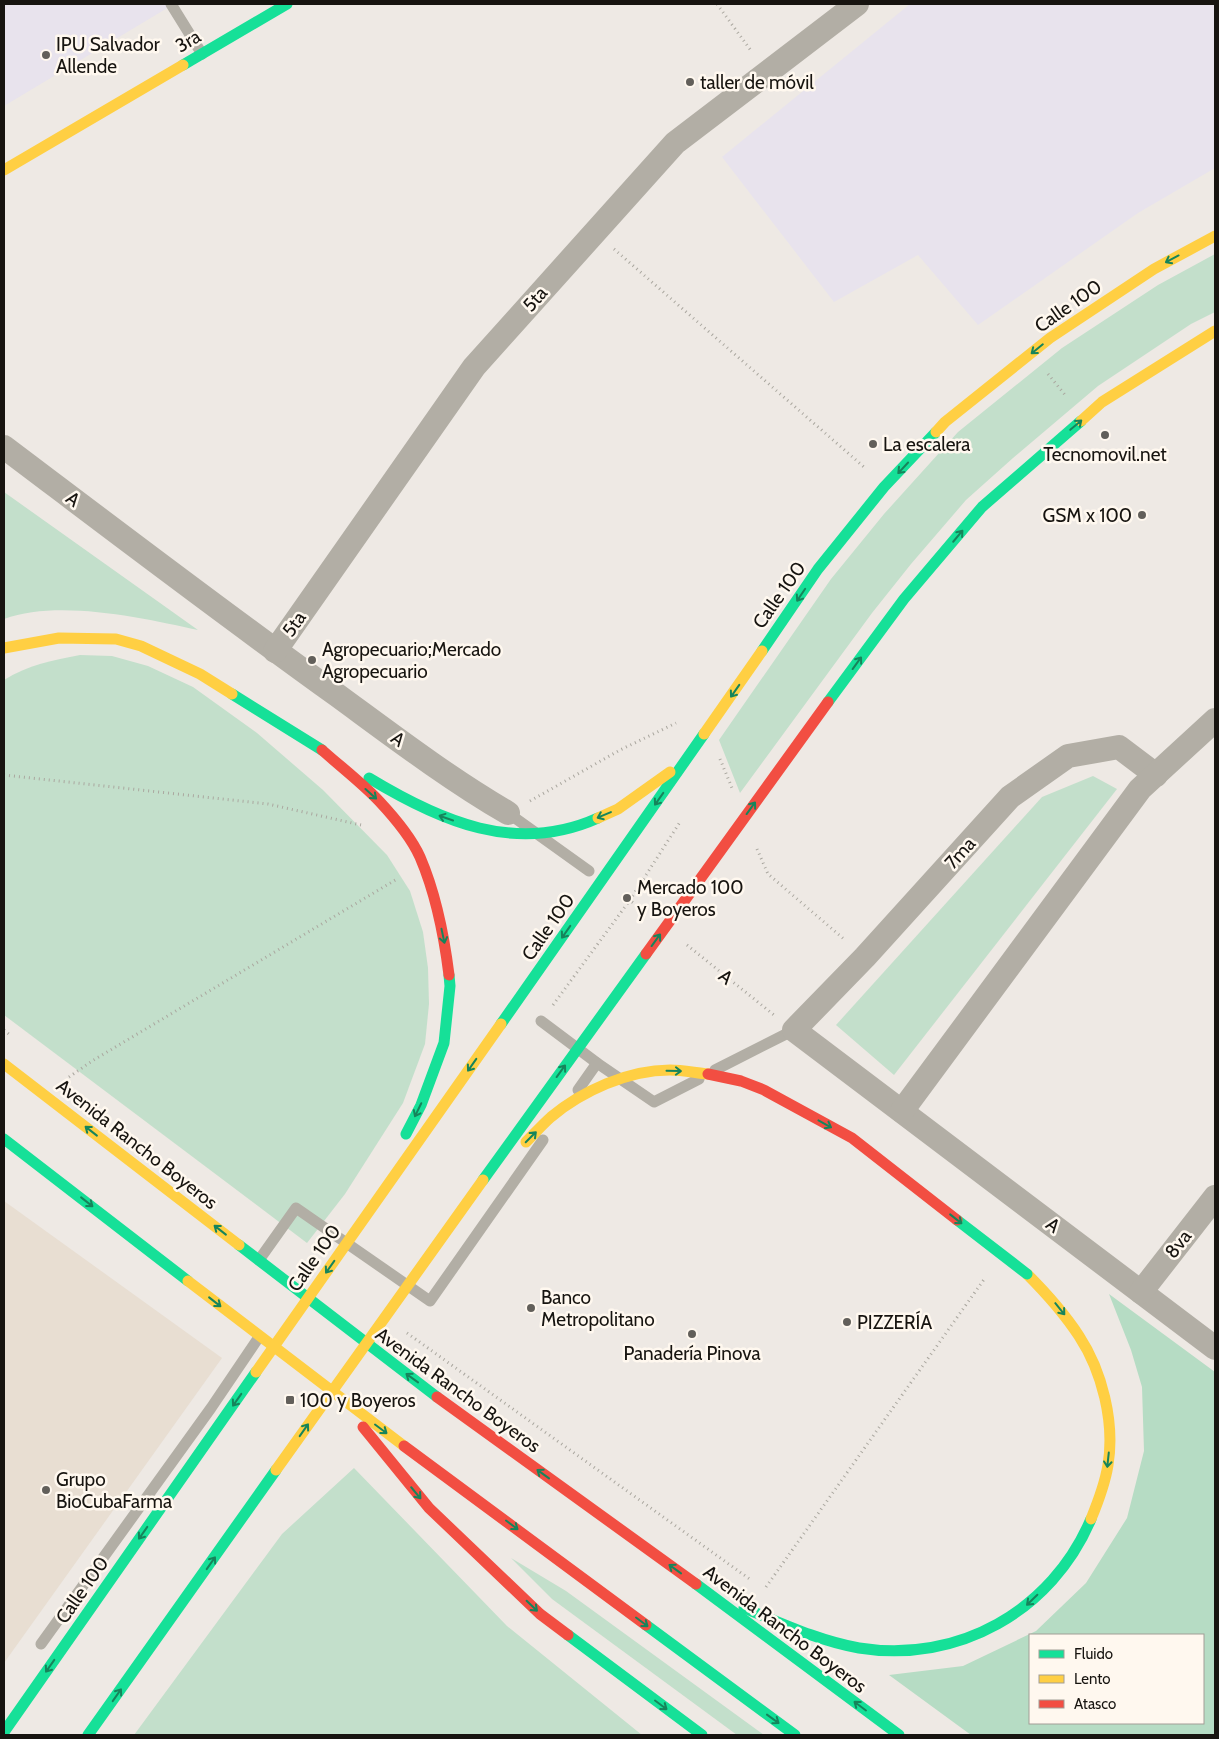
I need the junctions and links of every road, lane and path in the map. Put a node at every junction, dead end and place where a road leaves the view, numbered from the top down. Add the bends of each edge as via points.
1 (172, 4) edge
2 (287, 4) edge
3 (717, 4) edge
4 (857, 4) edge
5 (202, 54) junction
6 (767, 73) junction
7 (4, 170) edge
8 (595, 232) junction
9 (1215, 236) edge
10 (1215, 331) edge
11 (4, 447) edge
12 (870, 472) dead end
13 (42, 640) junction
14 (4, 648) edge
15 (275, 651) junction
16 (11, 658) dead end
17 (682, 720) dead end
18 (1215, 720) edge
19 (322, 750) junction
20 (716, 752) dead end
21 (687, 759) junction
22 (720, 760) junction
23 (715, 768) dead end
24 (4, 774) edge
25 (1156, 775) junction
26 (734, 795) dead end
27 (508, 813) junction
28 (683, 818) dead end
29 (365, 826) dead end
30 (756, 847) dead end
31 (589, 871) dead end
32 (401, 877) dead end
33 (623, 895) dead end
34 (630, 900) junction
35 (646, 912) dead end
36 (685, 943) dead end
37 (865, 957) junction
38 (541, 1021) joint
39 (4, 1030) edge
40 (794, 1030) junction
41 (11, 1036) dead end
42 (4, 1063) edge
43 (597, 1063) junction
44 (65, 1080) dead end
45 (902, 1110) junction
46 (4, 1139) edge
47 (4, 1145) edge
48 (48, 1172) junction
49 (1215, 1197) edge
50 (358, 1227) junction
51 (258, 1260) junction
52 (420, 1267) junction
53 (987, 1274) dead end
54 (1141, 1292) junction
55 (404, 1331) dead end
56 (259, 1337) junction
57 (1215, 1348) edge
58 (342, 1400) junction
59 (756, 1583) dead end
60 (764, 1589) dead end
61 (714, 1597) junction
62 (41, 1644) dead end
63 (4, 1732) edge
64 (88, 1735) edge
65 (702, 1735) edge
66 (795, 1735) edge
67 (899, 1735) edge

1 - 5 lane
2 - 5 main road, 3ra
3 - 6 path
4 - 6 street, 5ta
5 - 7 main road, 3ra
6 - 8 street, 5ta via 674,143
8 - 12 path
8 - 15 street, 5ta via 474,367
9 -> 21 main road, Calle 100, bridge via 1154,269 1050,338 946,422 884,487 818,569
52 -> 10 main road, bridge via 904,599 982,507 1102,402
11 - 15 street, A
13 - 14 main road
13 - 16 main road
13 - 19 main road via 116,639 141,646 200,674
15 - 27 street, A via 444,772
17 - 27 path via 620,750
18 - 25 street
21 -> 19 main road, bridge via 618,810 585,824 551,832 506,834 435,814
19 -> 50 main road, bridge via 378,800 419,855 434,896 450,986 444,1043 421,1105
20 - 22 path
21 -> 50 main road, Calle 100, bridge
22 - 23 path
22 - 26 path
24 - 29 path via 268,804
25 - 37 street, 7ma via 1119,748 1068,756 1010,798
25 - 45 street via 1140,790
27 - 31 lane, A
28 - 34 path
30 - 37 path via 768,874
32 - 44 path
33 - 34 path
34 - 35 path
34 - 38 path
36 - 40 path, A
37 - 40 street, 7ma
38 - 43 lane
39 - 41 path
40 - 43 lane via 654,1102
40 - 45 street, A
51 -> 42 main road, Avenida Rancho Boyeros
43 - 51 lane via 430,1301 296,1208
45 - 54 street, A
46 - 48 main road
47 - 48 main road
48 -> 56 main road
49 - 54 street, 8va
50 -> 63 main road, Calle 100, bridge
61 -> 51 main road, Avenida Rancho Boyeros via 411,1378
52 -> 61 main road, bridge via 520,1148 551,1117 605,1084 627,1076 670,1070 741,1081 764,1090 852,1138 1027,1274 1055,1303 1084,1344 1100,1381 1109,1434 1108,1463 1096,1507 1075,1548 1053,1580 1024,1608 974,1636 935,1646 877,1651 839,1644
64 -> 52 main road, bridge
53 - 60 path
54 - 57 street, A
55 - 59 path
56 - 58 main road
56 - 62 lane
58 -> 65 main road via 429,1508 540,1614
58 -> 66 main road
67 -> 61 main road, Avenida Rancho Boyeros

